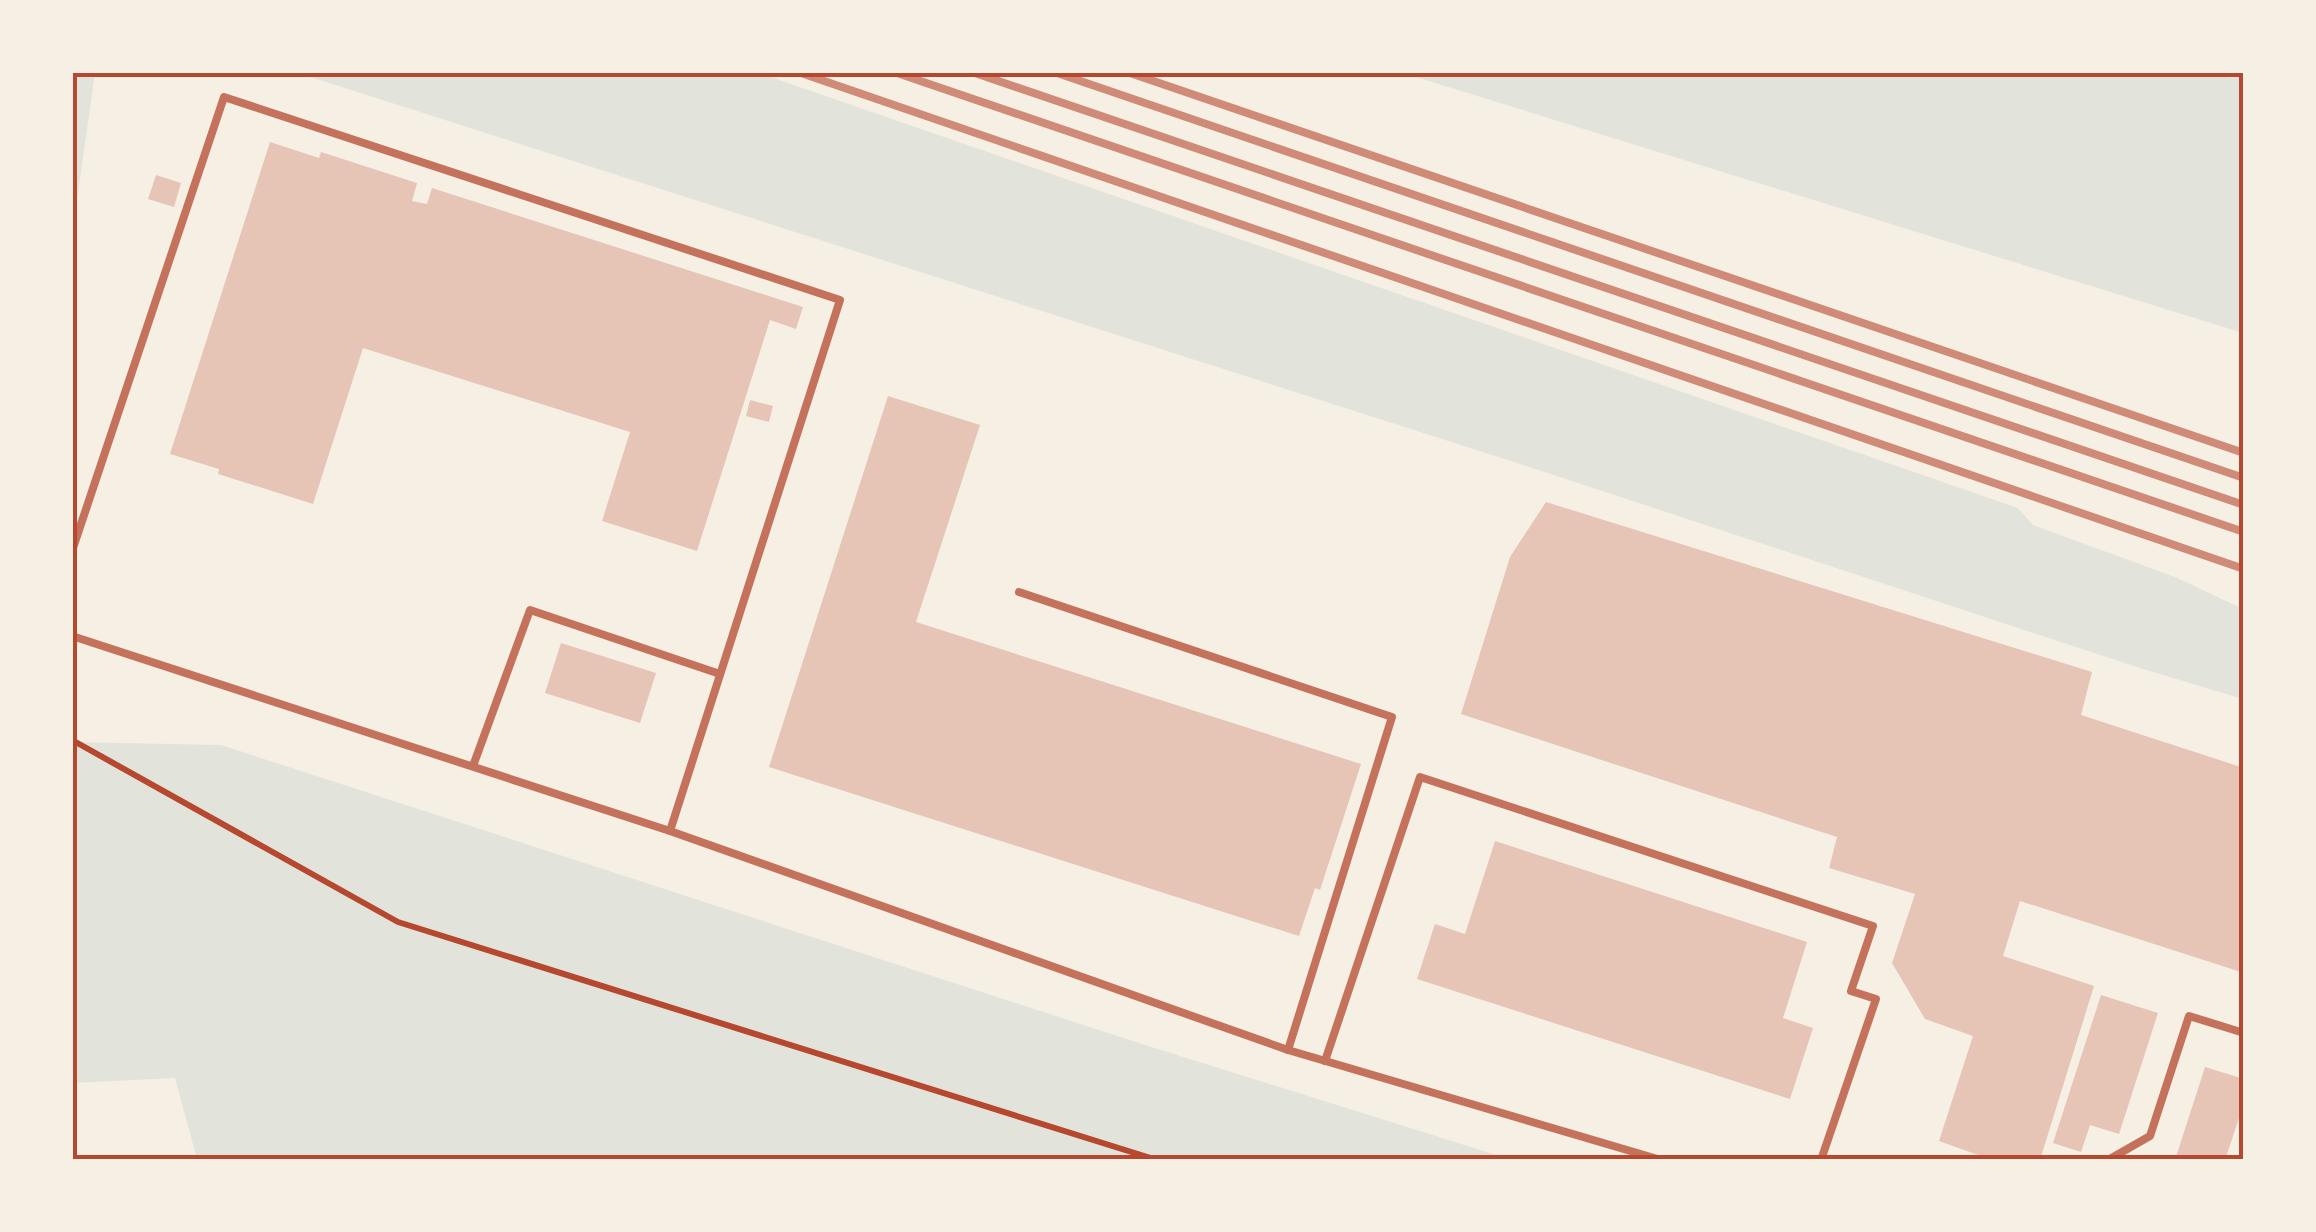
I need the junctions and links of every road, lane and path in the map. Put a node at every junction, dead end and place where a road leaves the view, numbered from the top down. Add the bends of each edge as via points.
1 (72, 551) edge
2 (1019, 592) dead end
3 (72, 636) edge
4 (720, 674) junction
5 (72, 740) edge
6 (474, 766) junction
7 (670, 831) junction
8 (2244, 1034) edge
9 (1288, 1050) junction
10 (1325, 1061) junction
11 (1157, 1160) edge
12 (1661, 1160) edge
13 (1821, 1160) edge
14 (2108, 1160) edge

1 - 4 lane via 224,97 840,300
2 - 9 lane via 1392,717
3 - 6 lane
4 - 6 lane via 530,610
4 - 7 lane
5 - 11 path via 398,922
6 - 7 lane
7 - 9 lane
8 - 14 lane via 2189,1016 2150,1136
9 - 10 lane
10 - 12 lane
10 - 13 lane via 1420,777 1873,926 1850,991 1876,999

